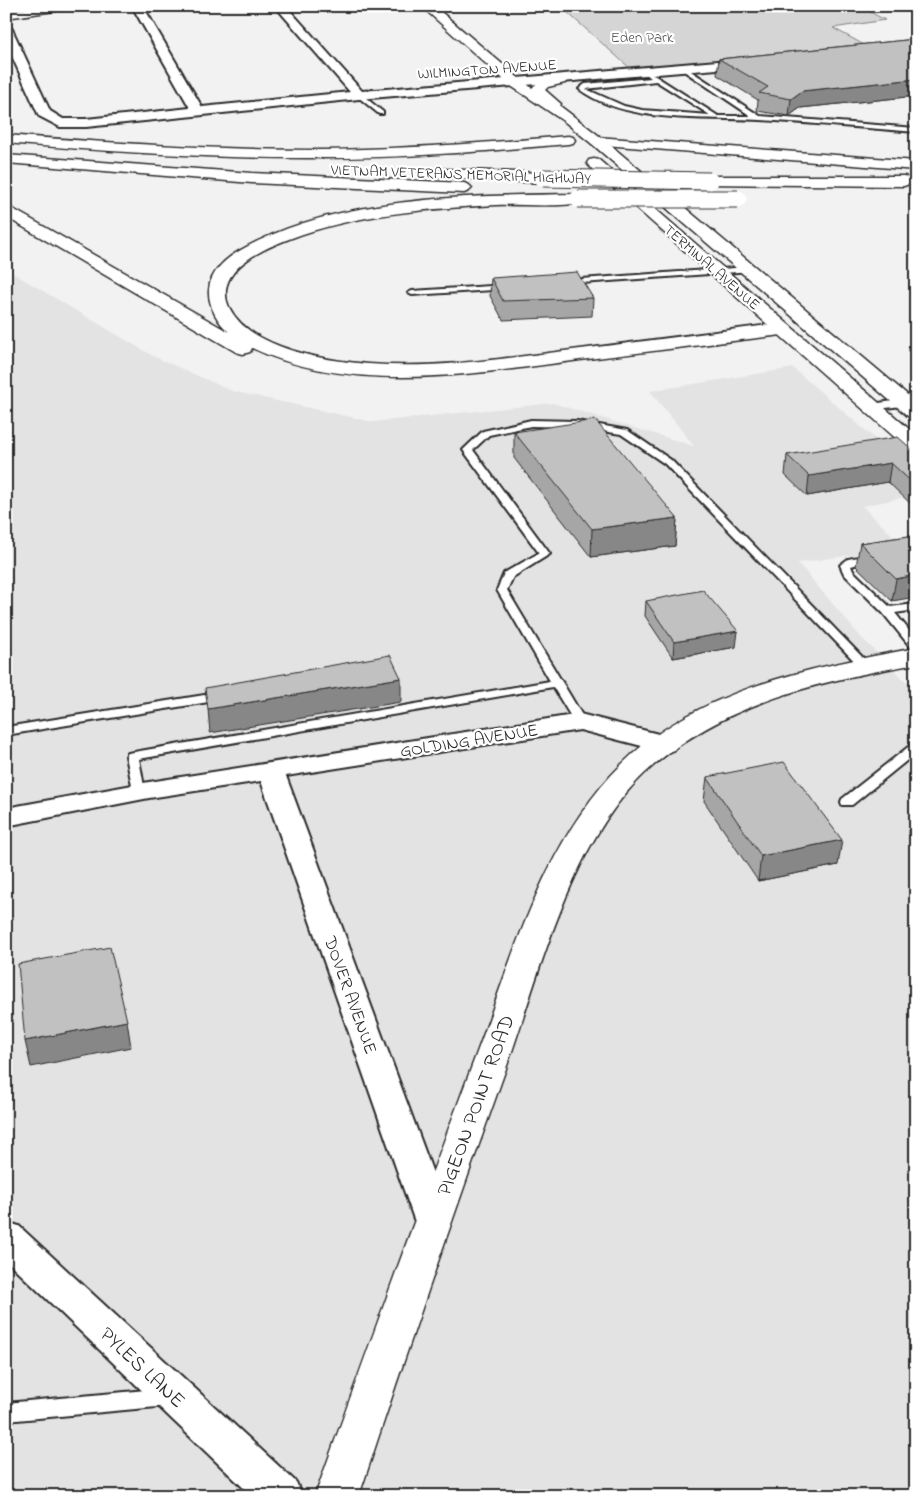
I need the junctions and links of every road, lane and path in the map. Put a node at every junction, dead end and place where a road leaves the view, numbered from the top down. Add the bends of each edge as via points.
1 (68, 6) edge
2 (137, 6) edge
3 (280, 6) edge
4 (428, 6) edge
5 (6, 15) edge
6 (6, 28) edge
7 (761, 61) edge
8 (683, 68) junction
9 (651, 75) junction
10 (560, 80) junction
11 (516, 83) junction
12 (359, 95) junction
13 (198, 111) junction
14 (381, 114) dead end
15 (718, 118) junction
16 (758, 118) junction
17 (544, 119) dead end
18 (570, 119) junction
19 (916, 130) edge
20 (562, 135) junction
21 (6, 139) edge
22 (598, 141) junction
23 (6, 144) edge
24 (6, 159) edge
25 (916, 166) edge
26 (916, 181) edge
27 (916, 194) edge
28 (808, 195) junction
29 (732, 196) junction
30 (790, 196) dead end
31 (755, 198) dead end
32 (6, 210) edge
33 (749, 269) junction
34 (718, 272) junction
35 (560, 283) edge
36 (521, 286) edge
37 (412, 293) dead end
38 (820, 330) junction
39 (787, 333) junction
40 (912, 405) edge
41 (871, 407) junction
42 (916, 446) edge
43 (888, 555) edge
44 (916, 607) edge
45 (887, 610) junction
46 (916, 647) edge
47 (916, 656) edge
48 (865, 666) junction
49 (557, 683) junction
50 (238, 694) edge
51 (580, 722) junction
52 (6, 731) edge
53 (665, 744) junction
54 (916, 747) edge
55 (271, 771) junction
56 (139, 792) junction
57 (847, 802) dead end
58 (6, 817) edge
59 (432, 1220) junction
60 (6, 1237) edge
61 (175, 1397) junction
62 (6, 1412) edge
63 (281, 1496) edge
64 (337, 1496) edge

1 - 5 main road
2 - 13 street
3 - 12 street
4 - 11 main road, TERMINAL AVENUE
6 - 13 street, WILMINGTON AVENUE via 44,113 60,123
7 - 8 street, WILMINGTON AVENUE
8 - 9 street, WILMINGTON AVENUE
8 - 16 lane
9 - 10 street, WILMINGTON AVENUE
9 - 15 lane
9 - 15 lane via 582,89 622,108
10 - 11 street, WILMINGTON AVENUE
10 - 18 main road via 543,84 538,92
11 - 12 street, WILMINGTON AVENUE
11 - 17 main road, TERMINAL AVENUE
11 - 18 main road, TERMINAL AVENUE
12 - 13 street, WILMINGTON AVENUE
12 - 14 lane
15 - 16 lane
16 - 19 lane
18 - 22 main road, TERMINAL AVENUE
20 - 21 main road via 379,152 291,154
20 - 22 main road
20 - 34 main road, TERMINAL AVENUE
22 - 25 main road
22 - 33 main road, TERMINAL AVENUE
23 - 26 main road, VIETNAM VETERANS MEMORIAL HIGHWAY, bridge via 284,166 543,178
24 - 29 main road, VIETNAM VETERANS MEMORIAL HIGHWAY via 252,178 444,188
27 - 28 main road, VIETNAM VETERANS MEMORIAL HIGHWAY
28 - 29 main road, VIETNAM VETERANS MEMORIAL HIGHWAY
28 - 30 main road
29 - 31 main road
29 - 39 main road, bridge via 491,201 360,215 310,226 270,240 238,258 220,278 218,302 225,317 239,331 272,349 324,363 380,371 481,367
32 - 39 main road via 237,344 288,365 339,375 392,380 461,378
33 - 34 lane
33 - 38 main road, TERMINAL AVENUE
34 - 35 lane
34 - 39 main road, TERMINAL AVENUE
36 - 37 lane
38 - 39 main road
38 - 40 main road, TERMINAL AVENUE
39 - 41 main road, TERMINAL AVENUE
40 - 41 lane
41 - 42 main road, TERMINAL AVENUE
43 - 45 lane via 845,565 848,572
44 - 45 lane
45 - 46 lane
47 - 48 main road
48 - 49 lane via 668,462 624,432 577,424 531,423 486,433 468,450 545,554 508,575 502,590
48 - 53 main road via 810,678 730,705
49 - 51 lane
49 - 56 lane via 132,756
50 - 52 lane
51 - 53 street, GOLDING AVENUE
51 - 55 street, GOLDING AVENUE
53 - 59 main road, PIGEON POINT ROAD via 633,769 601,806 576,846 548,905
54 - 57 lane
55 - 56 street, GOLDING AVENUE
55 - 59 street, DOVER AVENUE
56 - 58 street, GOLDING AVENUE
59 - 64 main road, PIGEON POINT ROAD
60 - 61 street, PYLES LANE
61 - 62 lane
61 - 63 street, PYLES LANE

